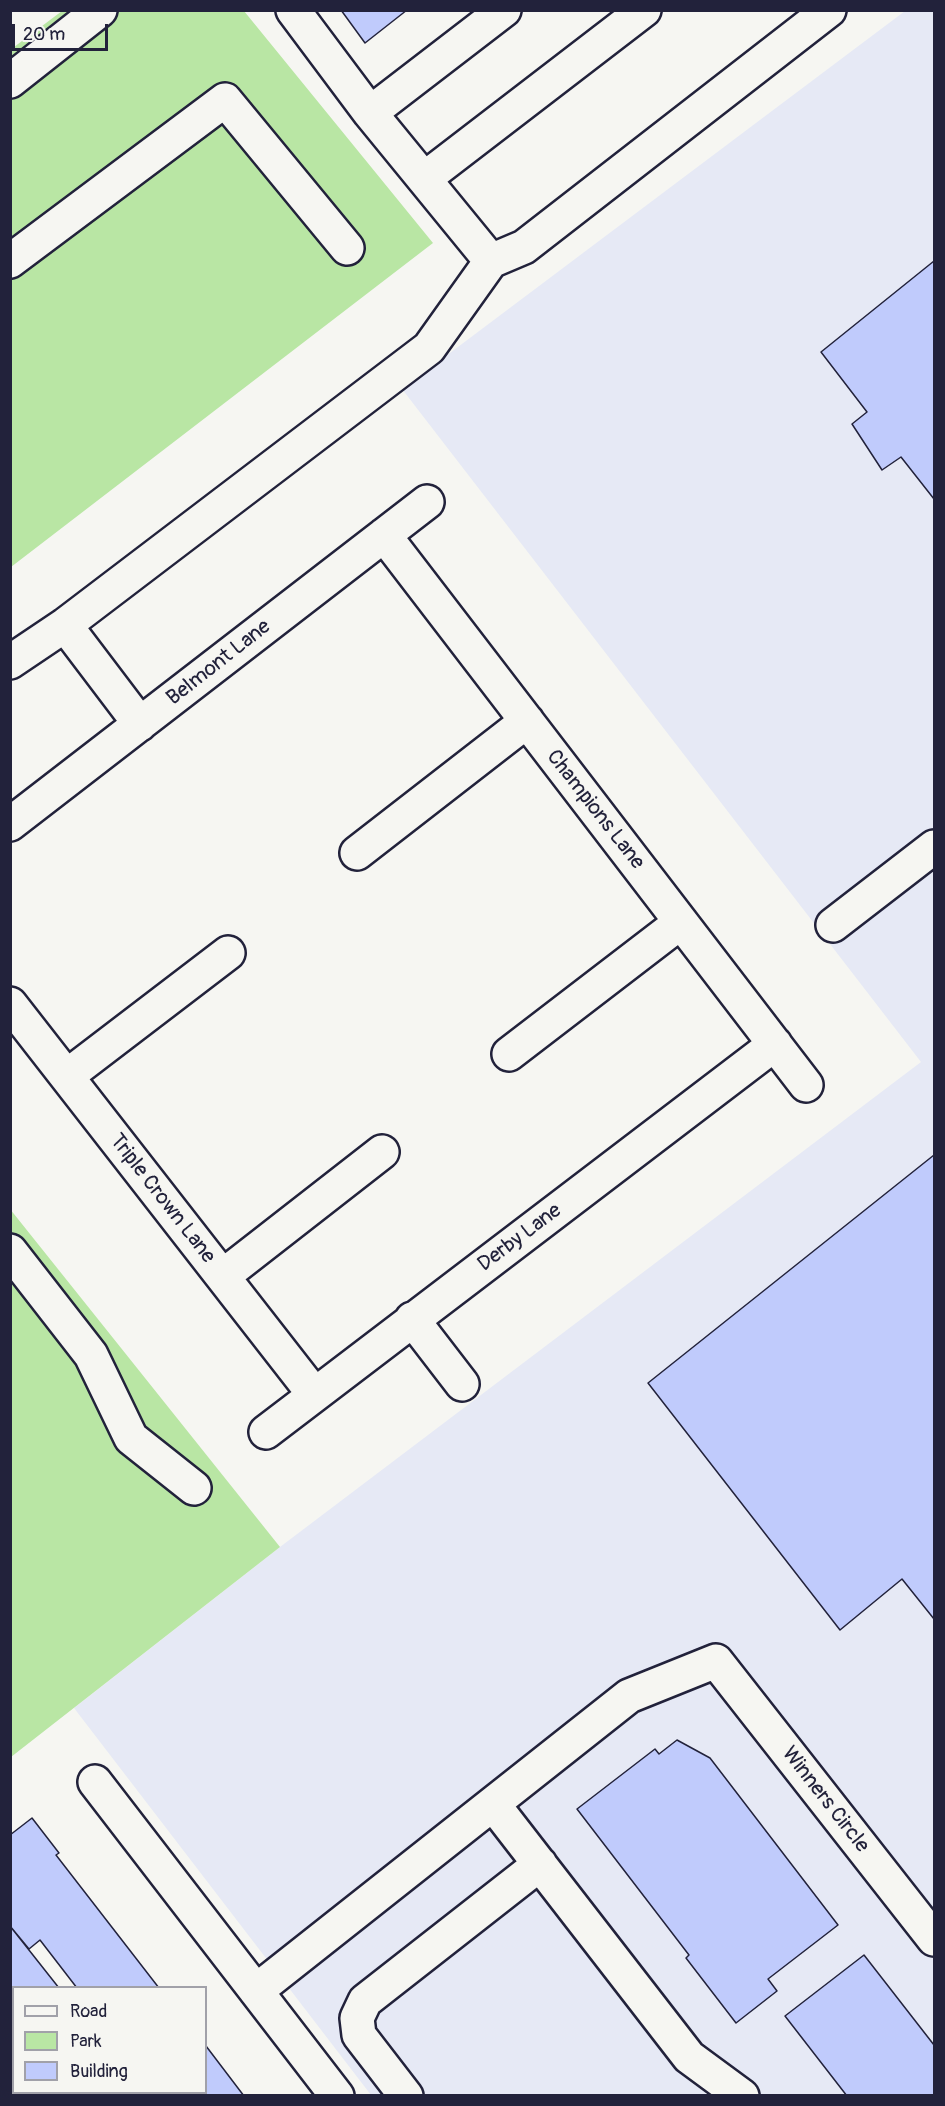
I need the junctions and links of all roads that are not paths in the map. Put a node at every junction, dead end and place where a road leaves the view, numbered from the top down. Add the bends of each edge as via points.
1 (100, 10) edge
2 (293, 10) edge
3 (504, 10) edge
4 (644, 10) edge
5 (828, 10) edge
6 (10, 81) edge
7 (370, 113) junction
8 (424, 179) junction
9 (347, 248) dead end
10 (10, 261) edge
11 (491, 261) junction
12 (427, 502) dead end
13 (384, 536) junction
14 (65, 625) junction
15 (10, 662) edge
16 (527, 721) junction
17 (140, 724) junction
18 (10, 824) edge
19 (934, 847) edge
20 (357, 853) dead end
21 (681, 922) junction
22 (833, 925) dead end
23 (228, 953) dead end
24 (10, 1004) edge
25 (775, 1044) junction
26 (509, 1054) dead end
27 (67, 1076) junction
28 (806, 1085) dead end
29 (382, 1152) dead end
30 (10, 1251) edge
31 (223, 1276) junction
32 (412, 1319) junction
33 (462, 1384) dead end
34 (314, 1394) junction
35 (266, 1432) dead end
36 (194, 1488) dead end
37 (94, 1782) dead end
38 (493, 1804) junction
39 (540, 1864) junction
40 (934, 1939) edge
41 (256, 1991) junction
42 (337, 2096) edge
43 (406, 2096) edge
44 (742, 2096) edge

1 - 6 street
2 - 7 street
3 - 7 street
4 - 8 street
5 - 11 street via 524,247
7 - 8 street
8 - 11 street
9 - 10 street via 225,100
11 - 14 street via 429,348
12 - 13 street, Belmont Lane
13 - 16 street, Champions Lane
13 - 17 street, Belmont Lane
14 - 15 street
14 - 17 street
16 - 20 street
16 - 21 street, Champions Lane
17 - 18 street, Belmont Lane
19 - 22 street
21 - 25 street, Champions Lane
21 - 26 street
23 - 27 street
24 - 27 street, Triple Crown Lane
25 - 28 street, Champions Lane
25 - 32 street, Derby Lane
27 - 31 street, Triple Crown Lane
29 - 31 street
30 - 36 street via 91,1355 131,1438
31 - 34 street, Triple Crown Lane
32 - 33 street
32 - 34 street, Derby Lane
34 - 35 street, Derby Lane
37 - 41 street
38 - 39 street
38 - 40 street, Winners Circle via 629,1696 716,1661
38 - 41 street
39 - 43 street via 365,2001 357,2018 359,2035
39 - 44 street via 689,2056
41 - 42 street

